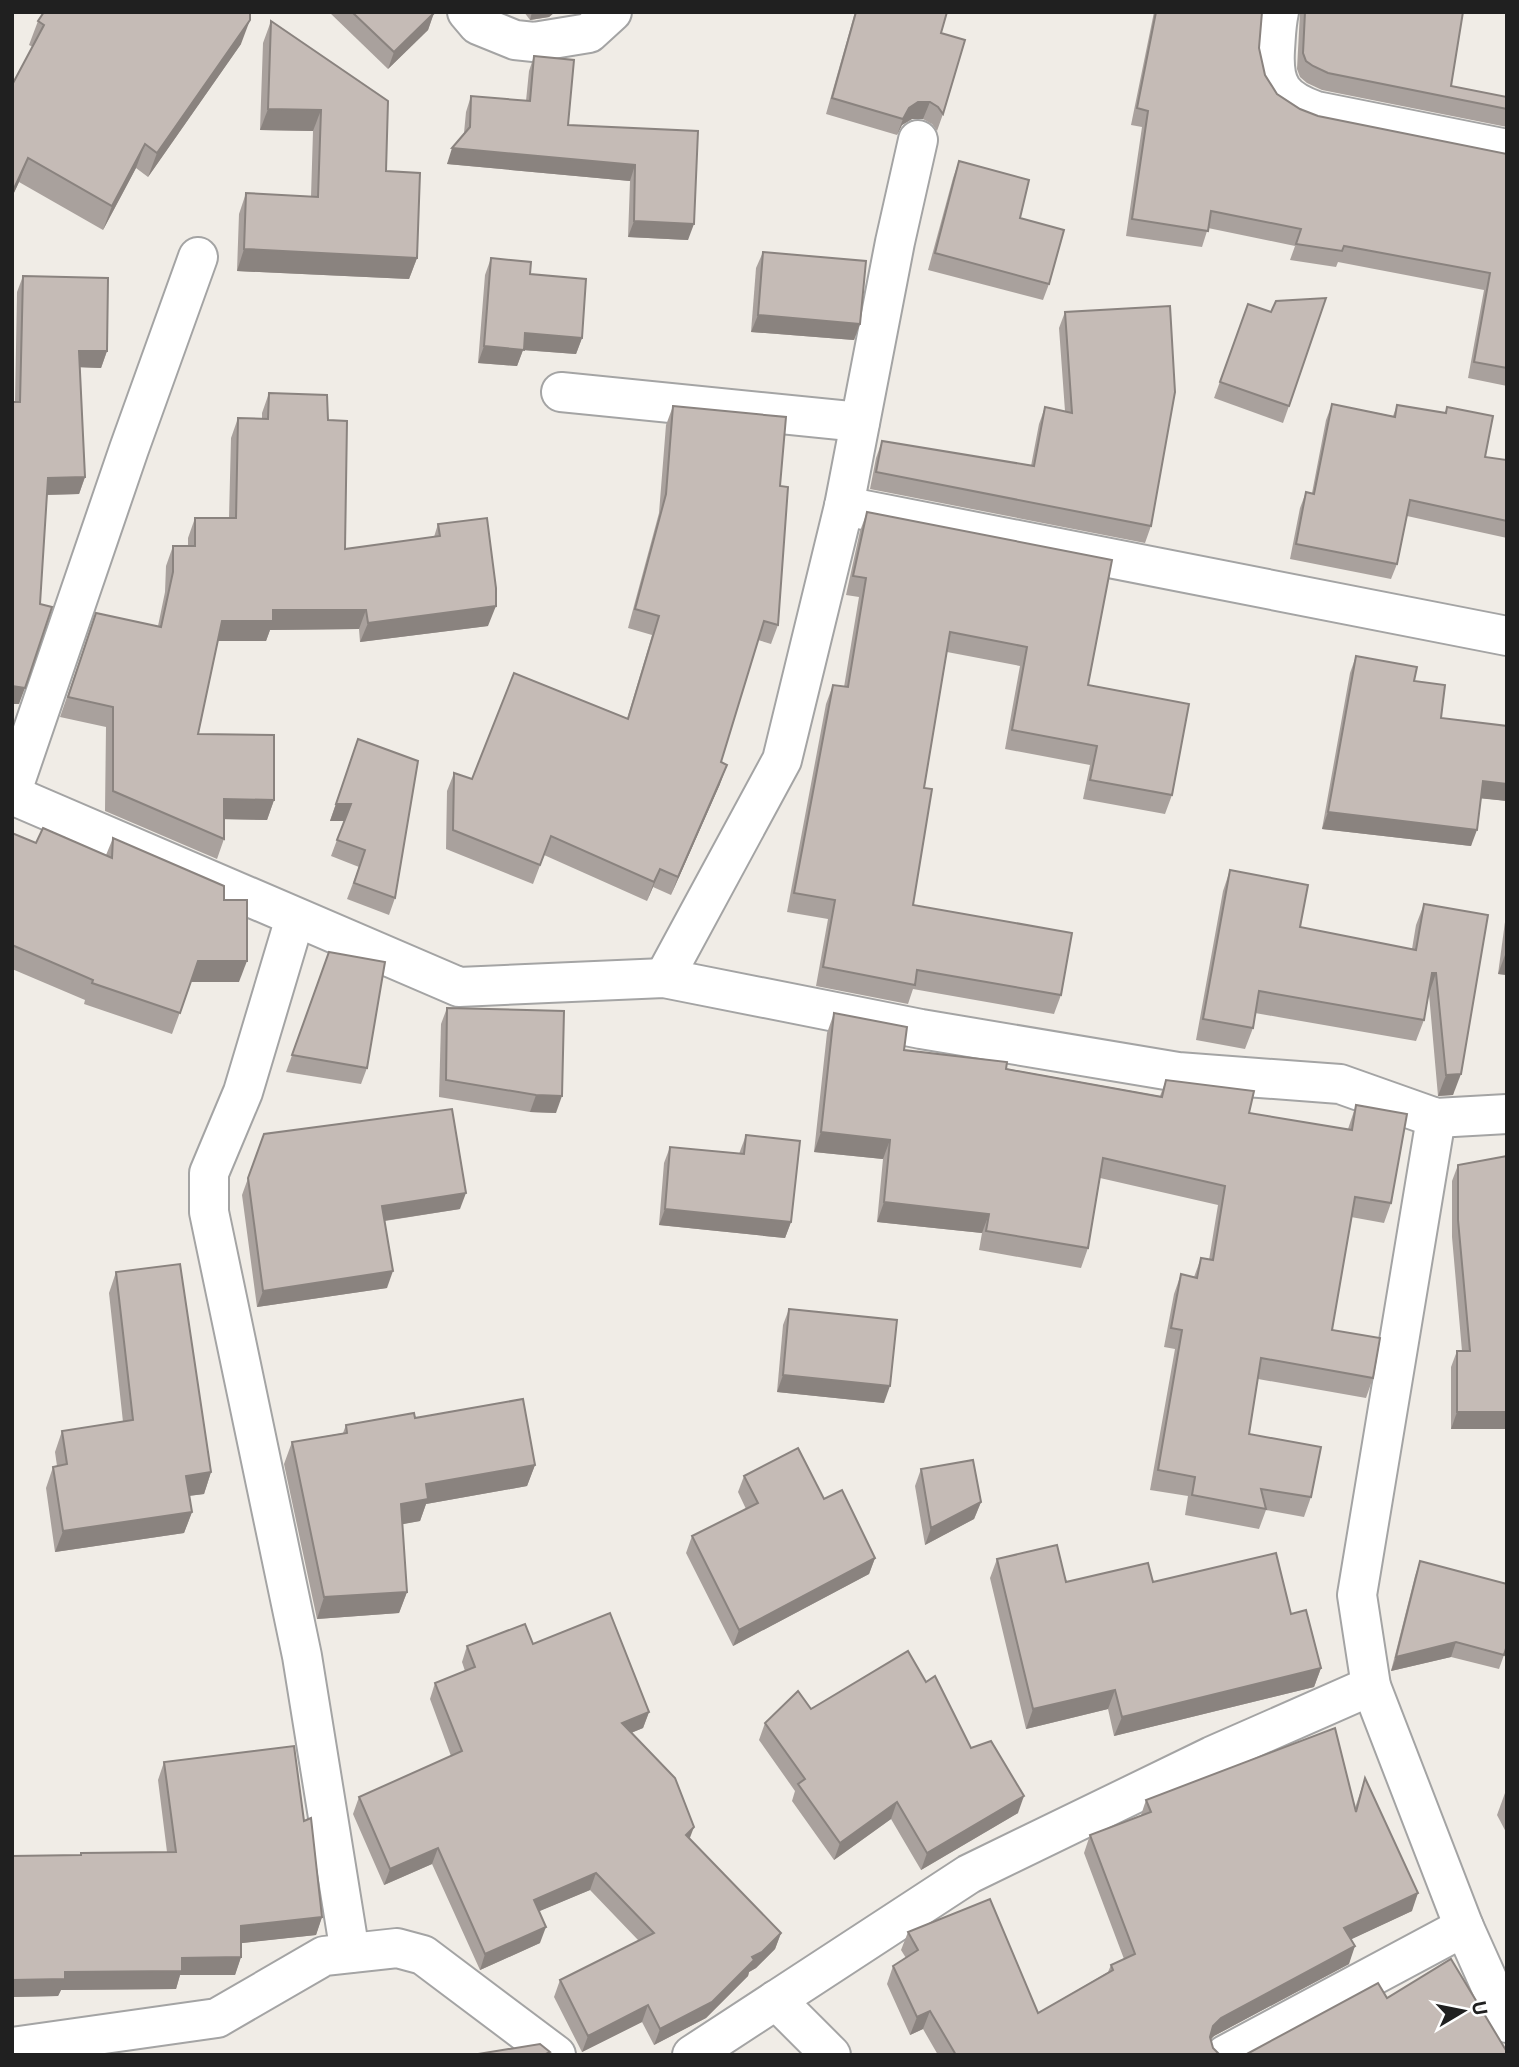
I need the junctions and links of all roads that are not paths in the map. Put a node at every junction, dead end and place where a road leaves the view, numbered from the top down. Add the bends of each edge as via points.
1 (467, 12) edge
2 (612, 12) edge
3 (1279, 12) edge
4 (918, 140) dead end
5 (1507, 149) edge
6 (198, 257) dead end
7 (561, 392) dead end
8 (860, 422) junction
9 (844, 506) junction
10 (1507, 636) edge
11 (12, 793) edge
12 (295, 918) junction
13 (664, 978) junction
14 (1507, 1114) edge
15 (1436, 1118) junction
16 (1371, 1686) junction
17 (1464, 1927) junction
18 (350, 1953) junction
19 (776, 2000) junction
20 (1507, 2022) edge
21 (12, 2047) edge
22 (556, 2055) edge
23 (692, 2055) edge
24 (831, 2055) edge
25 (1225, 2055) edge

1 - 2 street via 478,25 534,42 589,33
3 - 5 street via 1274,71 1280,89 1297,104
4 - 8 street
6 - 11 street
7 - 8 street
8 - 9 street
9 - 10 street
9 - 13 street via 782,760
11 - 12 street
12 - 13 street via 460,987
12 - 18 street via 243,1092 209,1173 209,1212 302,1656
13 - 15 street via 921,1029 1164,1070 1339,1084
14 - 15 street
15 - 16 street via 1357,1595
16 - 17 street
16 - 19 street via 1212,1756 969,1874
17 - 20 street
17 - 25 street
18 - 21 street via 324,1956 217,2018
18 - 22 street via 397,1948 423,1955
19 - 23 street
19 - 24 street

